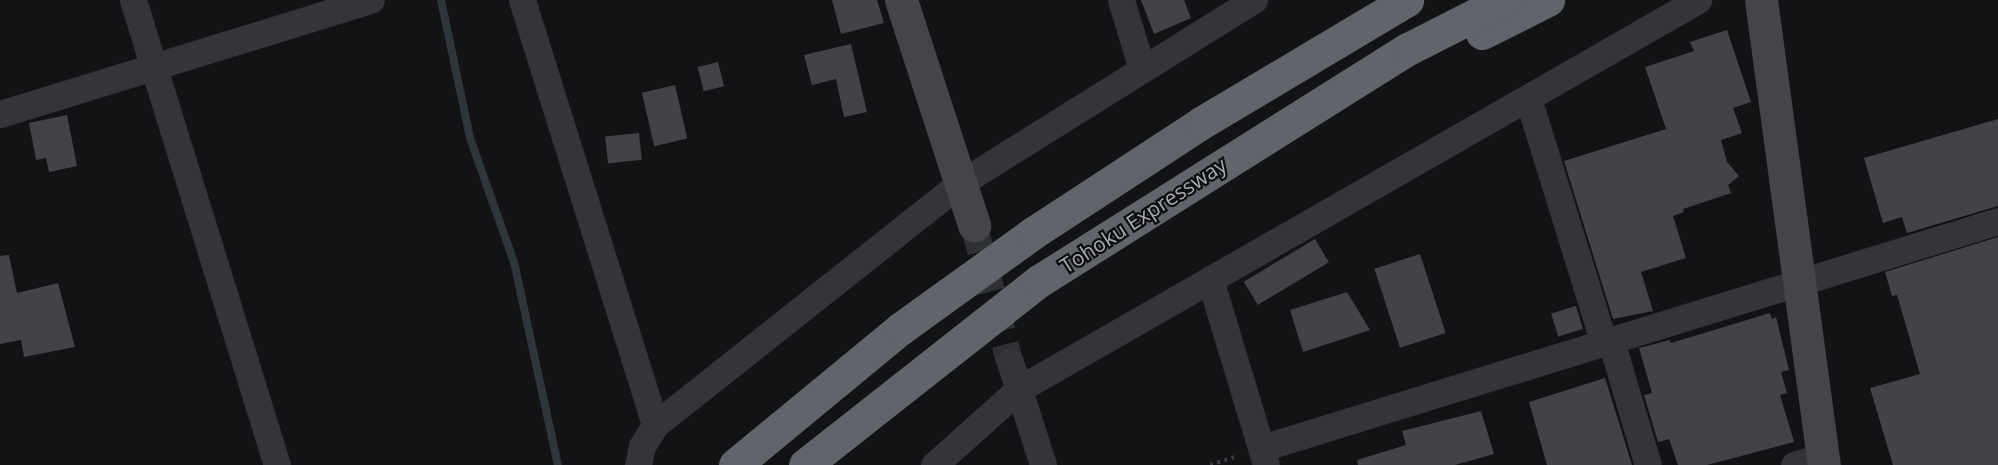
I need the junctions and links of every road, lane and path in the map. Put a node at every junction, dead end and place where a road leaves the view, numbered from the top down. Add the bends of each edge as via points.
1 (134, 0) edge
2 (370, 0) edge
3 (522, 0) edge
4 (901, 0) edge
5 (1121, 0) edge
6 (1254, 0) edge
7 (1364, 0) edge
8 (1407, 0) edge
9 (1504, 0) edge
10 (1548, 0) edge
11 (1698, 0) edge
12 (1761, 0) edge
13 (153, 65) junction
14 (1142, 69) junction
15 (1528, 98) junction
16 (0, 114) edge
17 (1201, 123) junction
18 (1215, 168) junction
19 (959, 184) junction
20 (1998, 221) edge
21 (974, 225) tunnel mouth
22 (1210, 279) junction
23 (1802, 282) junction
24 (1608, 342) junction
25 (1010, 362) tunnel mouth
26 (1019, 389) junction
27 (655, 424) junction
28 (1264, 457) edge
29 (1814, 462) edge
30 (276, 465) edge
31 (638, 465) edge
32 (735, 465) edge
33 (805, 465) edge
34 (934, 465) edge
35 (1043, 465) edge
36 (1648, 465) edge

1 - 13 street
2 - 13 street
3 - 27 street
4 - 19 street
5 - 14 street
6 - 14 street
7 - 17 highway
8 - 17 highway
9 - 18 highway, Tohoku Expressway via 1408,50
10 - 18 highway
11 - 15 street
12 - 23 street
13 - 16 street
13 - 30 street
14 - 19 street
15 - 22 street
15 - 24 street
17 - 32 highway via 1033,233 900,329
18 - 33 highway, Tohoku Expressway via 1039,281
19 - 21 street
19 - 27 street
20 - 23 street
22 - 26 street
22 - 28 street
23 - 24 street
23 - 29 street
24 - 28 street
24 - 36 street
25 - 26 street
26 - 34 street
26 - 35 street
27 - 31 street via 642,446

